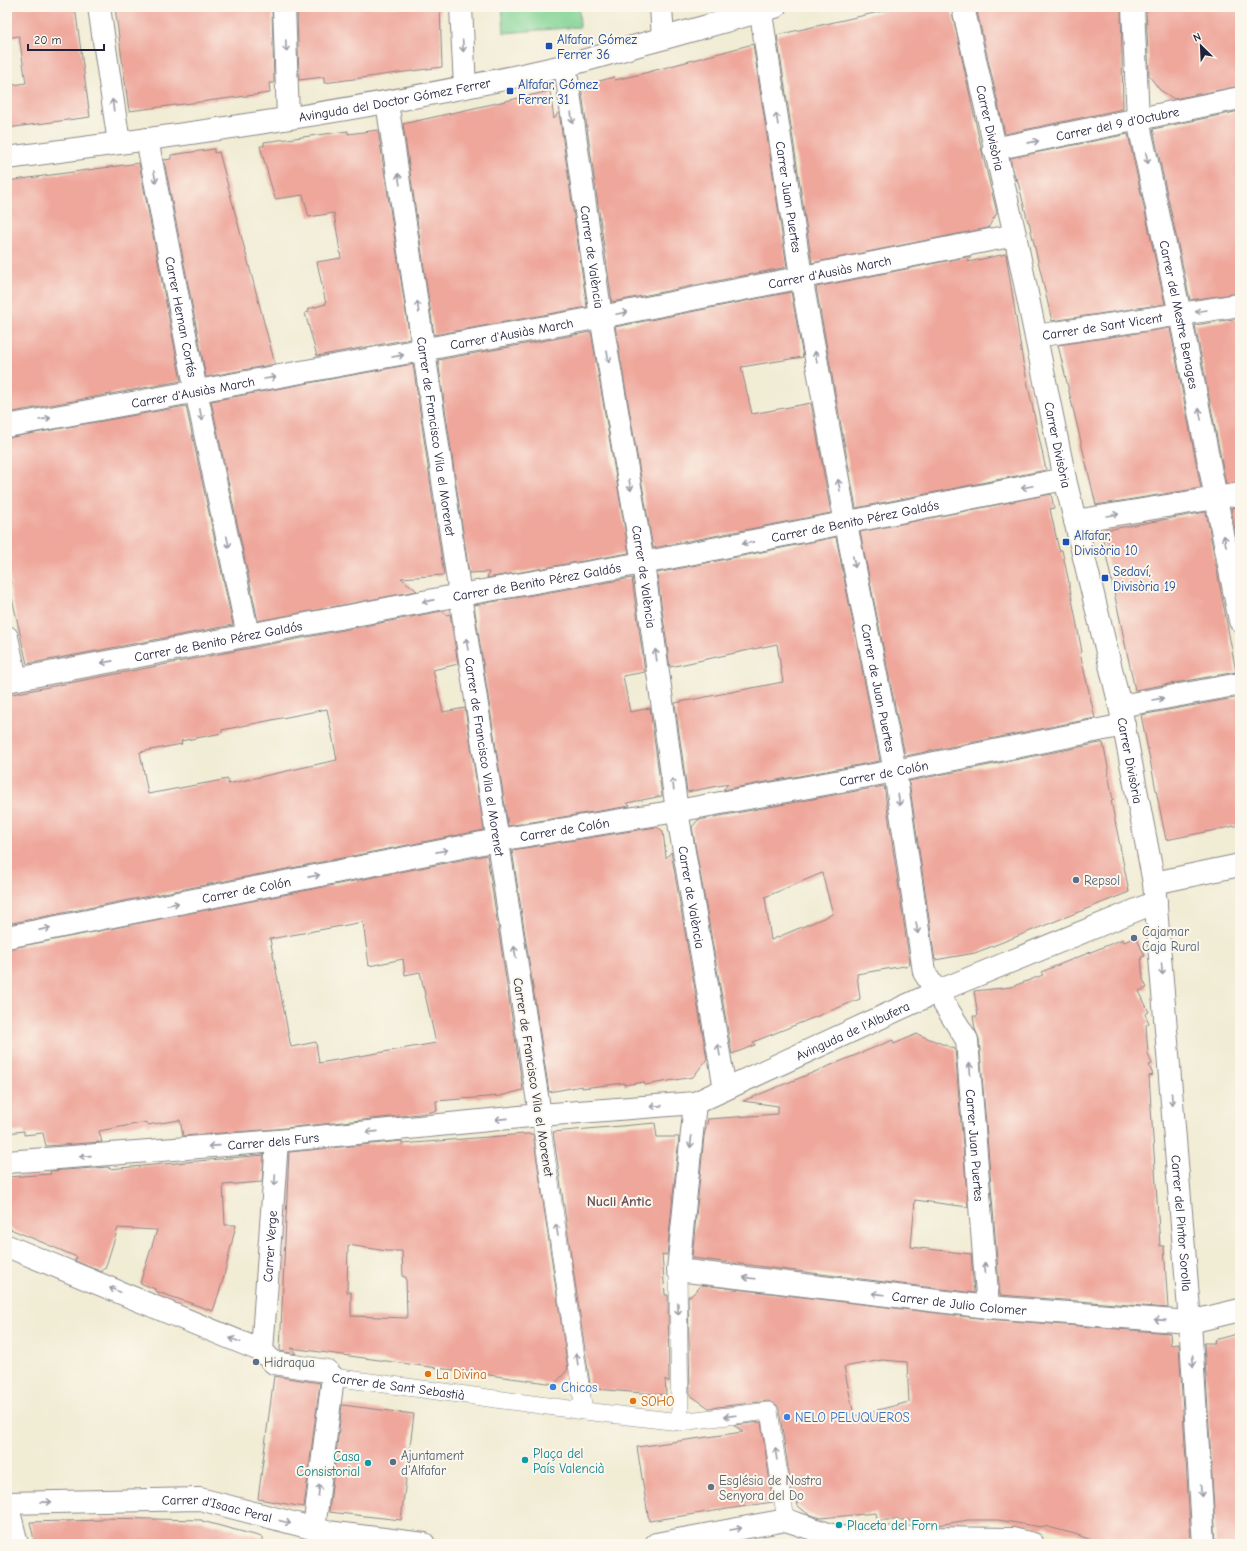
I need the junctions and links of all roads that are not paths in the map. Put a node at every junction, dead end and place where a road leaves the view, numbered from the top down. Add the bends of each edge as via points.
1 (99, 7) edge
2 (284, 7) edge
3 (461, 7) edge
4 (661, 7) edge
5 (963, 7) edge
6 (1133, 7) edge
7 (765, 8) edge
8 (663, 38) junction
9 (565, 65) junction
10 (465, 87) junction
11 (1240, 98) edge
12 (387, 102) junction
13 (288, 117) junction
14 (1138, 120) junction
15 (147, 139) junction
16 (119, 143) junction
17 (994, 149) junction
18 (7, 158) edge
19 (1015, 235) junction
20 (801, 276) junction
21 (1240, 306) edge
22 (1180, 314) junction
23 (601, 317) junction
24 (1036, 336) junction
25 (424, 351) junction
26 (196, 392) junction
27 (7, 426) edge
28 (1065, 479) junction
29 (1240, 494) edge
30 (1216, 498) junction
31 (1075, 521) junction
32 (846, 524) junction
33 (643, 563) junction
34 (460, 595) junction
35 (1240, 621) edge
36 (248, 635) junction
37 (7, 637) edge
38 (12, 680) edge
39 (1240, 684) edge
40 (1122, 715) junction
41 (895, 771) junction
42 (677, 811) junction
43 (497, 840) junction
44 (1240, 865) edge
45 (1155, 893) junction
46 (7, 937) edge
47 (936, 992) junction
48 (726, 1089) junction
49 (695, 1103) junction
50 (540, 1115) junction
51 (277, 1141) junction
52 (7, 1162) edge
53 (7, 1246) edge
54 (678, 1270) junction
55 (988, 1307) junction
56 (1240, 1310) edge
57 (1190, 1322) junction
58 (262, 1351) junction
59 (333, 1377) junction
60 (584, 1411) junction
61 (680, 1422) junction
62 (7, 1503) edge
63 (786, 1520) junction
64 (314, 1529) junction
65 (838, 1540) edge
66 (17, 1544) edge
67 (424, 1544) edge
68 (656, 1544) edge
69 (1033, 1544) edge
70 (1204, 1544) edge

16 -> 1 street
2 -> 13 street
3 -> 10 street
4 - 8 street
5 - 17 street, Carrer Divisòria
6 - 14 street, Carrer del Mestre Benages
7 - 8 street, Avinguda del Doctor Gómez Ferrer
20 -> 7 street, Carrer Juan Puertes
8 - 9 street, Avinguda del Doctor Gómez Ferrer
9 - 10 street, Avinguda del Doctor Gómez Ferrer
9 -> 23 street, Carrer de València
10 - 12 street, Avinguda del Doctor Gómez Ferrer
11 - 14 street, Carrer del 9 d'Octubre
12 - 13 street, Avinguda del Doctor Gómez Ferrer
25 -> 12 street, Carrer de Francisco Vila el Morenet
13 - 15 street, Avinguda del Doctor Gómez Ferrer
17 -> 14 street, Carrer del 9 d'Octubre
14 -> 22 street, Carrer del Mestre Benages
15 - 16 street, Avinguda del Doctor Gómez Ferrer
15 -> 26 street, Carrer Hernan Cortés
16 - 18 street, Avinguda del Doctor Gómez Ferrer
17 - 19 street, Carrer Divisòria
19 - 20 street, Carrer d'Ausiàs March
19 - 24 street, Carrer Divisòria
23 -> 20 street, Carrer d'Ausiàs March
32 -> 20 street, Carrer Juan Puertes
21 -> 22 street, Carrer de Sant Vicent
22 - 24 street, Carrer de Sant Vicent
30 -> 22 street, Carrer del Mestre Benages
23 - 25 street, Carrer d'Ausiàs March
23 -> 33 street, Carrer de València
24 - 28 street, Carrer Divisòria
26 -> 25 street, Carrer d'Ausiàs March
25 - 34 street, Carrer de Francisco Vila el Morenet
27 -> 26 street, Carrer d'Ausiàs March
26 -> 36 street, Carrer Hernan Cortés
28 - 31 street, Carrer Divisòria
28 -> 32 street, Carrer de Benito Pérez Galdós
29 - 30 street
31 -> 30 street
35 -> 30 street, Carrer del Mestre Benages
31 - 40 street, Carrer Divisòria
32 -> 33 street, Carrer de Benito Pérez Galdós
32 -> 41 street, Carrer de Juan Puertes
33 - 34 street, Carrer de Benito Pérez Galdós
42 -> 33 street, Carrer de València
34 -> 36 street, Carrer de Benito Pérez Galdós
43 -> 34 street, Carrer de Francisco Vila el Morenet
36 -> 38 street, Carrer de Benito Pérez Galdós
37 - 38 street
40 -> 39 street, Carrer de Colón
40 - 41 street, Carrer de Colón
40 - 45 street, Carrer Divisòria
41 - 42 street, Carrer de Colón
41 -> 47 street, Carrer de Juan Puertes via 924,972
42 - 43 street, Carrer de Colón
48 -> 42 street, Carrer de València
46 -> 43 street, Carrer de Colón
50 -> 43 street, Carrer de Francisco Vila el Morenet
44 - 45 street, Avinguda de l'Albufera
45 - 47 street, Avinguda de l'Albufera
45 -> 57 street, Carrer del Pintor Sorolla
47 - 48 street, Avinguda de l'Albufera
55 -> 47 street, Carrer Juan Puertes via 968,1040
48 - 49 street, Avinguda de l'Albufera
49 -> 50 street, Avinguda de l'Albufera
49 -> 54 street
50 -> 51 street, Carrer dels Furs
60 -> 50 street, Carrer de Francisco Vila el Morenet
51 -> 52 street, Carrer dels Furs
51 -> 58 street, Carrer Verge
58 -> 53 street, Carrer de Sant Sebastià
55 -> 54 street, Carrer de Julio Colomer
54 -> 61 street
57 -> 55 street, Carrer de Julio Colomer
56 - 57 street, Carrer de Julio Colomer
57 -> 70 street, Carrer del Pintor Sorolla
58 - 59 street, Carrer de Sant Sebastià via 274,1363 327,1371
59 - 60 street, Carrer de Sant Sebastià
64 -> 59 street
60 - 61 street, Carrer de Sant Sebastià
63 -> 61 street, Carrer de Sant Sebastià via 769,1411
62 -> 64 street, Carrer d'Isaac Peral via 200,1499
62 - 66 street
63 - 65 street
68 -> 63 street
64 - 67 street, Carrer d'Isaac Peral
65 - 69 street via 877,1537 1012,1539

